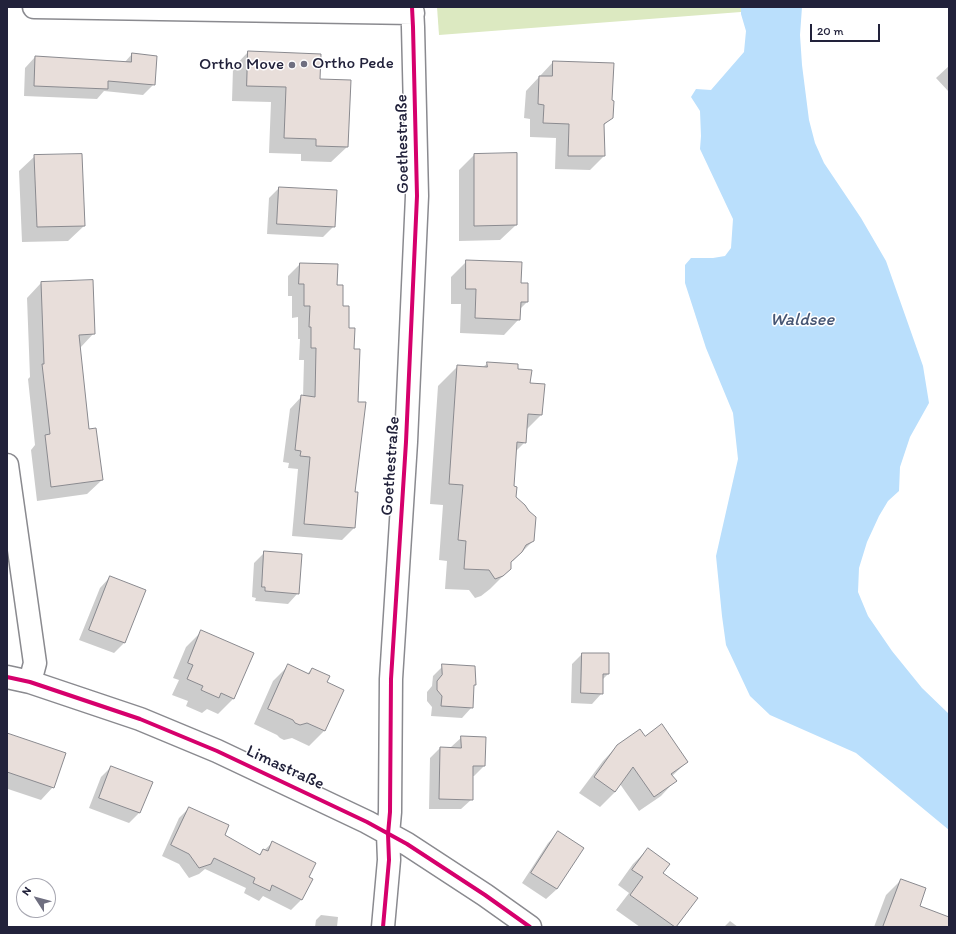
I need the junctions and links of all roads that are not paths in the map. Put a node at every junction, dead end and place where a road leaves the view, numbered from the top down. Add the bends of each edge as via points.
1 (34, 7) edge
2 (412, 10) edge
3 (7, 465) edge
4 (7, 677) edge
5 (30, 682) junction
6 (388, 834) junction
7 (383, 927) edge
8 (530, 927) edge

1 - 2 street
2 - 6 street, Goethestraße via 417,196 392,679
3 - 5 street via 35,663
4 - 5 street, Limastraße
5 - 6 street, Limastraße via 140,719 217,751
6 - 7 street, Goethestraße via 389,860
6 - 8 street, Limastraße via 479,890

